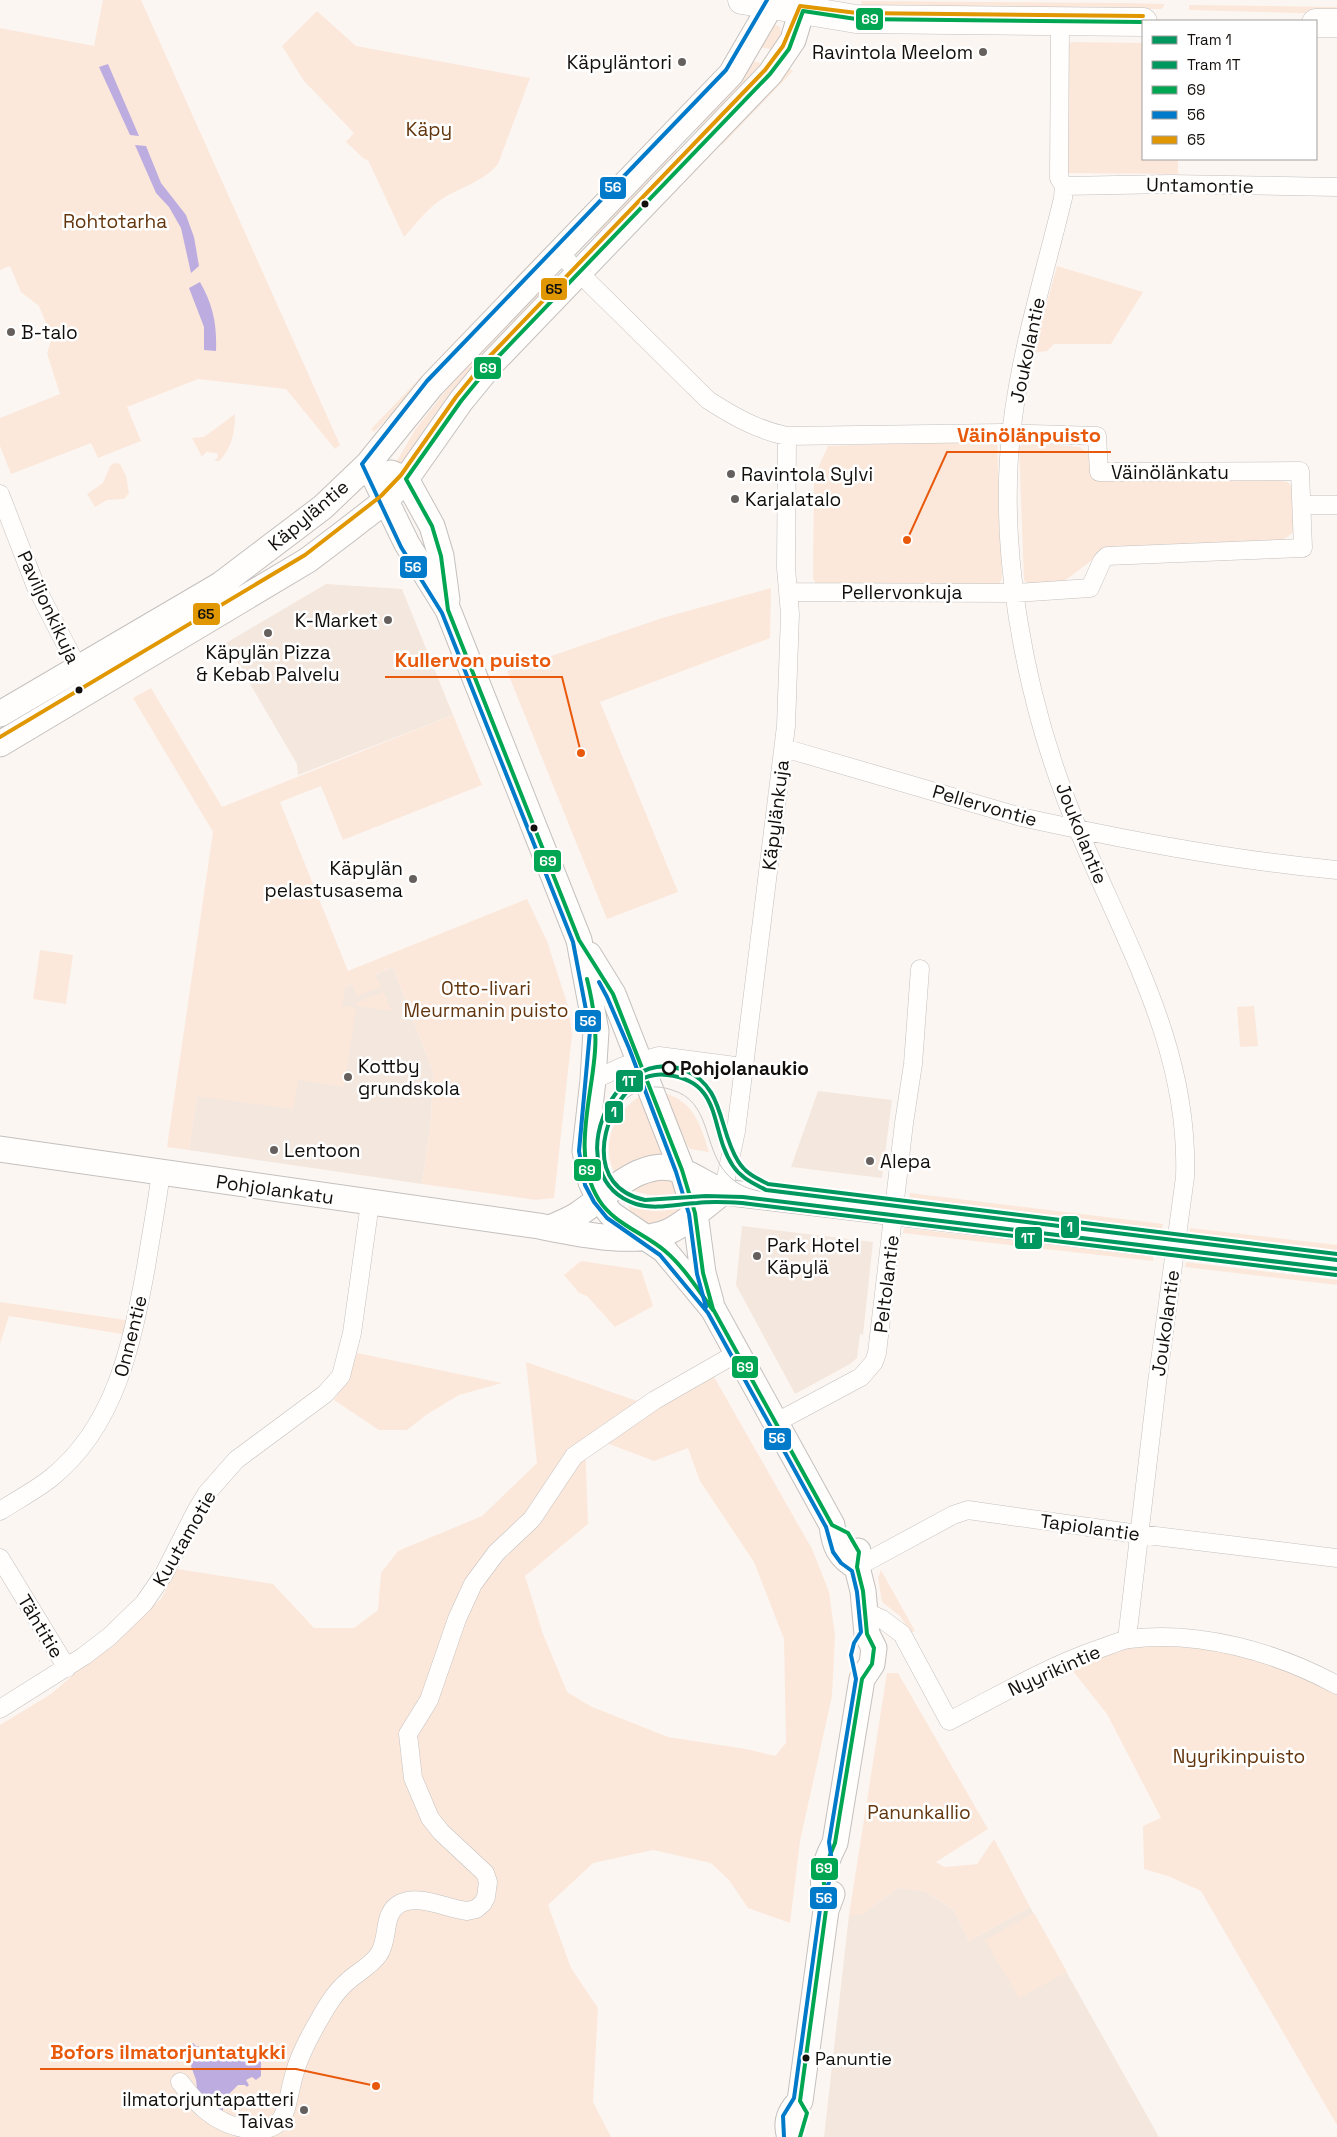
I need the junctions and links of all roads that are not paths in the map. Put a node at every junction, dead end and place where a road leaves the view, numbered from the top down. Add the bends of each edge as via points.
1 (742, 0) edge
2 (773, 3) edge
3 (804, 6) edge
4 (1060, 22) junction
5 (1142, 22) edge
6 (1317, 23) edge
7 (1337, 23) edge
8 (1064, 186) junction
9 (1337, 187) edge
10 (558, 252) junction
11 (578, 271) junction
12 (1011, 433) junction
13 (787, 436) junction
14 (368, 464) junction
15 (406, 479) junction
16 (0, 494) edge
17 (385, 501) junction
18 (1302, 505) junction
19 (1337, 505) edge
20 (789, 592) junction
21 (1015, 593) junction
22 (448, 610) junction
23 (77, 668) junction
24 (91, 691) junction
25 (0, 714) edge
26 (0, 744) edge
27 (784, 748) junction
28 (1078, 828) junction
29 (1337, 870) edge
30 (579, 940) junction
31 (920, 969) dead end
32 (640, 1060) junction
33 (743, 1067) junction
34 (593, 1080) junction
35 (0, 1149) edge
36 (682, 1170) junction
37 (161, 1172) junction
38 (723, 1192) junction
39 (599, 1199) junction
40 (370, 1203) junction
41 (895, 1211) junction
42 (695, 1213) junction
43 (550, 1228) junction
44 (642, 1237) junction
45 (1176, 1245) junction
46 (1337, 1265) edge
47 (713, 1309) junction
48 (737, 1353) junction
49 (775, 1423) junction
50 (0, 1511) edge
51 (1139, 1534) junction
52 (0, 1558) edge
53 (1337, 1558) edge
54 (857, 1567) junction
55 (867, 1623) junction
56 (1128, 1640) junction
57 (67, 1668) junction
58 (1337, 1685) edge
59 (0, 1709) edge
60 (180, 2082) dead end
61 (800, 2101) junction
62 (790, 2137) edge
63 (800, 2137) edge

1 - 2 main road
2 - 3 main road
2 - 10 main road, Käpyläntie via 731,74
3 - 4 main road via 856,18
3 - 11 main road, Käpyläntie via 789,49 770,74
4 - 5 main road
4 - 8 street, Joukolantie via 1059,178
6 - 7 main road
8 - 9 street, Untamontie
8 - 12 street, Joukolantie via 1021,364
10 - 11 street
10 - 14 main road, Käpyläntie via 432,385
11 - 13 street via 708,400 765,432
11 - 15 main road, Käpyläntie via 493,362
12 - 13 street
12 - 18 street, Väinölänkatu via 1097,436 1099,472 1300,471
12 - 21 street, Joukolantie via 1008,512
13 - 20 street, Käpylänkuja via 786,568
14 - 15 main road
14 - 17 main road
14 - 23 main road, Käpyläntie via 323,507 220,585
15 - 17 main road, Käpyläntie
15 - 22 main road via 432,526 441,556
16 - 23 street, Paviljonkikuja via 36,587
17 - 22 main road
17 - 24 main road, Käpyläntie via 308,560
18 - 19 street
18 - 21 street, Väinölänkatu via 1302,548 1107,556 1090,588
20 - 21 street, Pellervonkuja
20 - 27 street, Käpylänkuja via 790,661
21 - 28 street, Joukolantie via 1025,657 1048,744
22 - 30 main road
23 - 24 street, Paviljonkikuja
23 - 25 main road, Käpyläntie
24 - 26 main road, Käpyläntie
27 - 28 street, Pellervontie via 1021,817
27 - 33 street, Käpylänkuja
28 - 29 street, Pellervontie via 1178,850
28 - 45 street, Joukolantie via 1156,1009 1171,1057 1186,1146
30 - 32 main road via 613,994
30 - 34 main road via 596,1031
31 - 41 street, Peltolantie via 913,1064
32 - 33 street via 669,1056
32 - 34 street
32 - 36 main road
33 - 38 street, Käpylänkuja via 736,1130
34 - 39 main road via 585,1151 588,1174
35 - 37 main road, Pohjolankatu
36 - 38 main road
36 - 39 main road via 662,1167 646,1170
36 - 42 main road
37 - 40 main road, Pohjolankatu
37 - 50 street, Onnentie via 134,1333 124,1371 105,1412 81,1448 52,1477
38 - 41 main road
38 - 42 main road, Pohjolankatu
39 - 43 main road
39 - 44 main road via 611,1214
40 - 43 main road, Pohjolankatu
40 - 57 street, Kuutamotie via 352,1333 341,1376 325,1394 236,1460 207,1493 164,1574 144,1603 110,1636
41 - 45 main road
41 - 49 street, Peltolantie via 874,1362 861,1377
42 - 44 main road, Pohjolankatu via 668,1232
42 - 47 main road via 703,1274
43 - 44 main road, Pohjolankatu via 583,1235
44 - 47 main road via 674,1260
45 - 46 main road
45 - 51 street, Joukolantie
47 - 48 main road
48 - 49 main road
48 - 60 street via 655,1400 574,1456 532,1519 496,1553 473,1584 429,1700 408,1734 413,1778 430,1818 485,1873 488,1890 482,1903 476,1909 467,1910 410,1901 394,1908 387,1919 384,1945 379,1954 337,1992 307,2040 294,2074 287,2112 276,2126 258,2131 217,2119 194,2101
49 - 54 main road via 832,1524 834,1542 844,1560
51 - 53 street, Tapiolantie
51 - 54 street, Tapiolantie via 963,1510
51 - 56 street, Joukolantie
52 - 57 street, Tähtitie
54 - 55 main road
55 - 56 street, Nyyrikintie via 882,1619 902,1634 949,1721 1066,1661
55 - 61 main road via 856,1654 862,1679 835,1843 823,1872 826,1910
56 - 58 street, Nyyrikintie via 1185,1638 1258,1652 1314,1672
57 - 59 street, Kuutamotie
61 - 62 main road via 791,2111
61 - 63 main road via 807,2113

